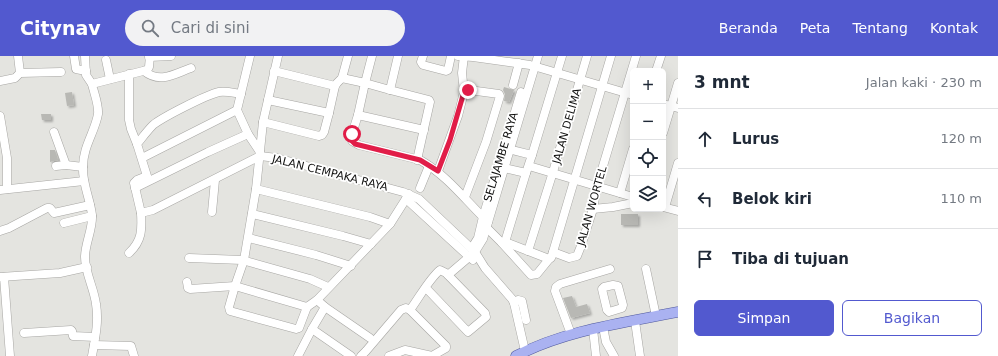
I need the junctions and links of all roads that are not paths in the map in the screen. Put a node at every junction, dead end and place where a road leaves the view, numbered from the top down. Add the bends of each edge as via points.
1 (18, 56) edge
2 (74, 56) edge
3 (85, 56) edge
4 (171, 56) edge
5 (249, 56) edge
6 (278, 56) edge
7 (348, 56) edge
8 (372, 56) edge
9 (398, 56) edge
10 (423, 56) edge
11 (451, 56) edge
12 (459, 56) edge
13 (464, 56) edge
14 (473, 56) edge
15 (532, 56) edge
16 (538, 56) edge
17 (562, 56) edge
18 (587, 56) edge
19 (611, 56) edge
20 (636, 56) edge
21 (661, 56) edge
22 (150, 57) edge
23 (499, 58) edge
24 (106, 60) dead end
25 (519, 63) junction
26 (532, 66) junction
27 (191, 68) dead end
28 (657, 68) edge
29 (86, 71) junction
30 (144, 71) junction
31 (274, 71) junction
32 (61, 72) dead end
33 (20, 73) junction
34 (129, 74) junction
35 (556, 74) junction
36 (342, 78) junction
37 (110, 79) junction
38 (580, 80) junction
39 (0, 81) edge
40 (365, 83) junction
41 (678, 83) edge
42 (92, 84) junction
43 (513, 85) dead end
44 (335, 86) junction
45 (602, 86) junction
46 (390, 90) junction
47 (464, 92) junction
48 (241, 94) junction
49 (629, 94) edge
50 (268, 100) junction
51 (671, 106) edge
52 (237, 110) junction
53 (329, 113) junction
54 (358, 115) junction
55 (0, 116) edge
56 (263, 122) junction
57 (666, 123) edge
58 (424, 130) junction
59 (54, 132) dead end
60 (248, 134) junction
61 (137, 144) junction
62 (507, 149) junction
63 (260, 154) junction
64 (532, 155) junction
65 (142, 158) junction
66 (630, 159) edge
67 (423, 162) junction
68 (678, 163) edge
69 (66, 164) junction
70 (56, 166) dead end
71 (83, 167) junction
72 (501, 168) junction
73 (528, 169) junction
74 (438, 171) junction
75 (553, 172) junction
76 (575, 179) junction
77 (215, 180) junction
78 (84, 181) junction
79 (597, 186) junction
80 (135, 188) junction
81 (420, 188) dead end
82 (3, 189) edge
83 (256, 189) junction
84 (620, 193) junction
85 (630, 196) edge
86 (465, 197) junction
87 (411, 198) junction
88 (666, 201) edge
89 (630, 204) edge
90 (90, 205) junction
91 (666, 208) edge
92 (593, 209) junction
93 (678, 211) edge
94 (212, 212) dead end
95 (141, 213) junction
96 (252, 214) junction
97 (92, 216) junction
98 (486, 222) junction
99 (64, 223) dead end
100 (390, 224) junction
101 (0, 231) edge
102 (248, 238) junction
103 (503, 243) junction
104 (371, 244) junction
105 (528, 251) junction
106 (130, 253) dead end
107 (471, 253) junction
108 (551, 255) junction
109 (189, 258) dead end
110 (241, 259) junction
111 (351, 266) junction
112 (86, 267) junction
113 (646, 269) dead end
114 (610, 270) dead end
115 (448, 275) junction
116 (2, 277) edge
117 (188, 282) dead end
118 (233, 286) junction
119 (328, 287) junction
120 (426, 288) junction
121 (514, 303) junction
122 (321, 304) junction
123 (307, 307) junction
124 (410, 310) junction
125 (614, 311) dead end
126 (678, 312) edge
127 (656, 316) junction
128 (526, 320) dead end
129 (635, 321) junction
130 (619, 324) junction
131 (598, 328) junction
132 (312, 329) junction
133 (24, 333) dead end
134 (571, 334) junction
135 (370, 338) dead end
136 (95, 341) junction
137 (520, 354) edge
138 (302, 355) edge
139 (10, 356) edge
140 (92, 356) edge
141 (134, 356) edge
142 (351, 356) edge
143 (360, 356) edge
144 (389, 356) edge
145 (596, 356) edge
146 (614, 356) edge
147 (640, 356) edge

1 - 33 street
2 - 29 street via 76,69
3 - 29 street
4 - 22 street
5 - 48 street
6 - 31 street
7 - 36 street
8 - 40 street
9 - 46 street
10 - 11 street via 423,65 446,71
12 - 13 street
13 - 14 street
13 - 47 street
14 - 23 street
15 - 26 street, SELAJAMBE RAYA
16 - 26 street
17 - 35 street
18 - 38 street, JALAN DELIMA
19 - 45 street
20 - 49 street, JALAN WORTEL
21 - 28 street
22 - 30 street via 149,67
23 - 25 street
24 - 37 street
25 - 26 street
25 - 43 street
26 - 35 street
26 - 62 street, SELAJAMBE RAYA
27 - 30 street via 163,78 150,76
29 - 42 street via 86,77
30 - 34 street
31 - 44 street
31 - 50 street
32 - 33 street
33 - 39 street via 15,78
34 - 37 street
34 - 61 street via 129,120
35 - 38 street
35 - 64 street
36 - 40 street
36 - 44 street
37 - 42 street
38 - 45 street
38 - 75 street, JALAN DELIMA
40 - 46 street
40 - 54 street
41 - 51 street
42 - 71 street via 98,114 86,145
44 - 53 street
45 - 49 street
45 - 76 street
46 - 58 street via 430,100
47 - 74 street
47 - 86 street via 469,90 500,96
48 - 52 street
48 - 61 street via 219,92 196,102 154,124
49 - 79 street, JALAN WORTEL
50 - 53 street
50 - 56 street
51 - 57 street
52 - 60 street
52 - 65 street
53 - 56 street via 324,132 319,136
54 - 58 street
54 - 67 street, JALAN WORTEL via 352,134 353,142
55 - 82 street via 6,158
56 - 63 street
58 - 67 street
59 - 69 street
60 - 63 street
60 - 80 street
61 - 65 street
62 - 64 street
62 - 72 street, SELAJAMBE RAYA
63 - 77 street
63 - 83 street
63 - 87 street, JALAN CEMPAKA RAYA via 399,190
64 - 73 street
65 - 80 street via 147,176 135,181
66 - 84 street
67 - 74 street, JALAN WORTEL
67 - 81 street
68 - 88 street
69 - 70 street
69 - 71 street
71 - 78 street
72 - 73 street
72 - 98 street, SELAJAMBE RAYA
73 - 75 street
73 - 103 street
74 - 86 street, JALAN WORTEL
75 - 76 street
75 - 105 street, JALAN DELIMA
76 - 79 street
76 - 108 street
77 - 94 street
77 - 95 street via 153,210
78 - 82 street
78 - 90 street
79 - 84 street
79 - 92 street, JALAN WORTEL
80 - 95 street
83 - 96 street
83 - 100 street via 356,213
84 - 85 street
86 - 98 street, JALAN WORTEL
87 - 100 street
87 - 107 street
89 - 92 street
90 - 97 street
90 - 101 street via 54,213 48,208
91 - 93 street
92 - 108 street, JALAN WORTEL via 577,256 569,258
95 - 106 street via 141,236
96 - 102 street
96 - 104 street
97 - 99 street
97 - 112 street via 85,253
98 - 103 street, JALAN WORTEL
98 - 107 street, SELAJAMBE RAYA
98 - 107 street via 483,239
100 - 104 street
102 - 110 street
102 - 111 street
103 - 105 street, JALAN WORTEL
103 - 108 street via 531,275 537,274
104 - 111 street
105 - 108 street, JALAN WORTEL
107 - 115 street, SELAJAMBE RAYA
107 - 121 street
109 - 110 street
110 - 118 street
110 - 119 street via 310,279
111 - 119 street
112 - 116 street via 60,273
112 - 136 street via 98,320
113 - 127 street
114 - 134 street via 556,287
115 - 120 street via 442,270 438,271
115 - 120 street via 486,315 470,332
116 - 139 street
117 - 118 street via 190,289
118 - 123 street
118 - 123 street via 230,311 298,329
119 - 122 street
120 - 124 street
121 - 128 street via 522,301
121 - 137 street
122 - 123 street
122 - 132 street
122 - 135 street
124 - 143 street via 401,310
124 - 144 street via 446,348 432,356 405,350
125 - 130 street
126 - 127 main road
127 - 129 main road
129 - 130 main road
129 - 147 street
130 - 131 main road
131 - 134 main road
131 - 145 street
131 - 146 street
132 - 138 street
132 - 142 street
133 - 136 street via 71,330 73,336
134 - 137 main road
136 - 140 street
136 - 141 street via 131,346

